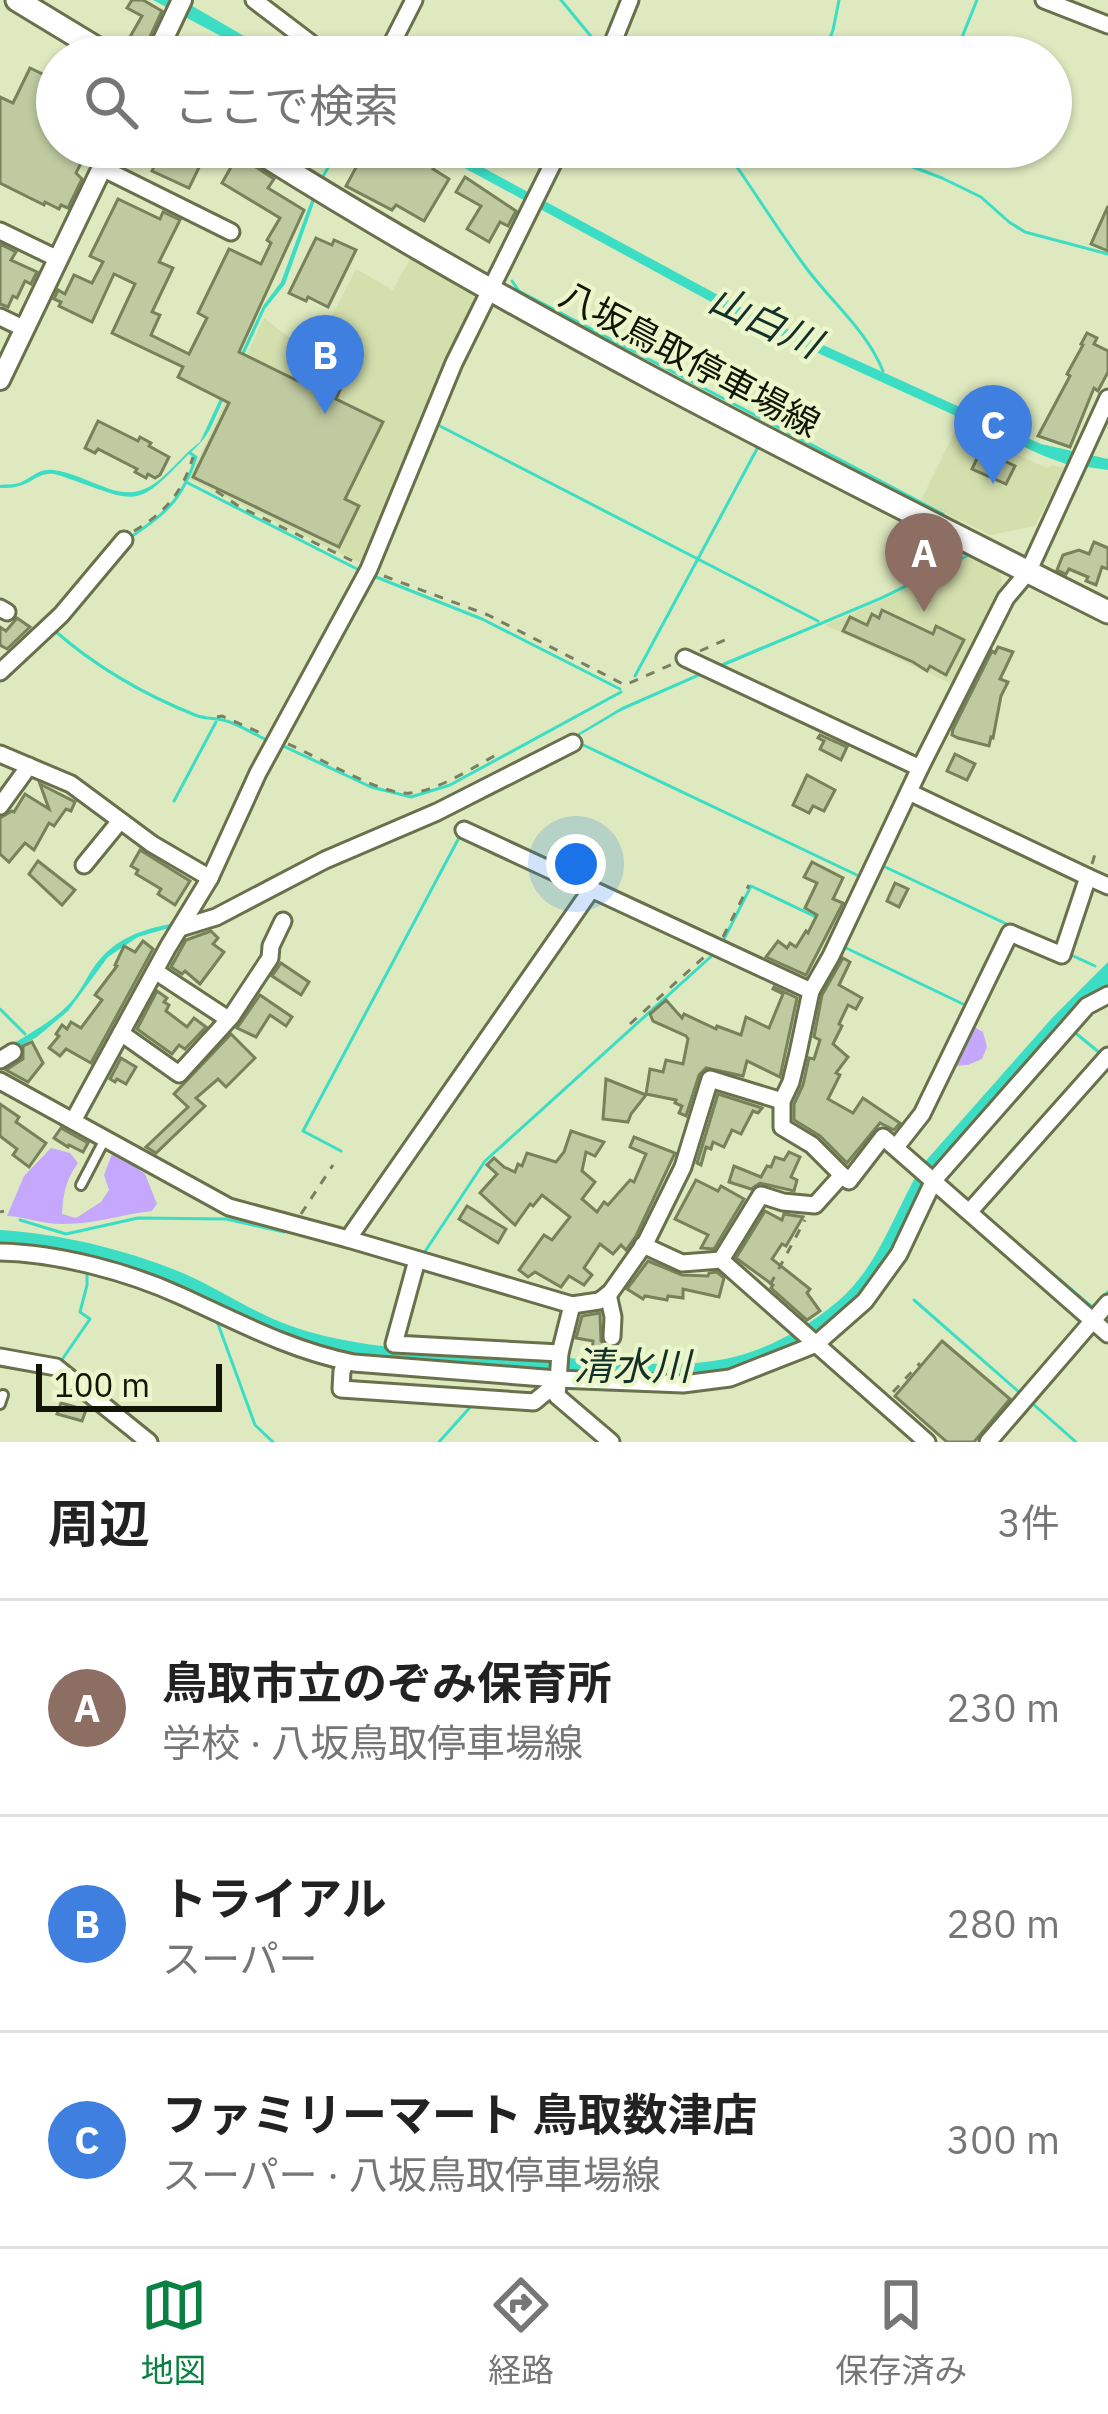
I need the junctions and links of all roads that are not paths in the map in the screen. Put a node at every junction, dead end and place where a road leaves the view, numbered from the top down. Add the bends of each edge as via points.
1 (17, 0) edge
2 (254, 0) edge
3 (414, 0) edge
4 (630, 0) edge
5 (1044, 0) edge
6 (1108, 25) edge
7 (76, 36) edge
8 (301, 36) edge
9 (396, 36) edge
10 (615, 36) edge
11 (102, 168) joint
12 (284, 168) edge
13 (551, 168) edge
14 (0, 231) edge
15 (231, 232) dead end
16 (58, 259) junction
17 (490, 289) junction
18 (0, 317) edge
19 (25, 329) junction
20 (0, 380) edge
21 (1108, 398) edge
22 (124, 540) road end
23 (1028, 572) junction
24 (1108, 613) edge
25 (685, 658) road end
26 (0, 673) edge
27 (573, 742) dead end
28 (0, 754) edge
29 (29, 766) junction
30 (920, 768) junction
31 (909, 792) junction
32 (0, 806) edge
33 (119, 821) junction
34 (464, 830) dead end
35 (84, 866) dead end
36 (1088, 877) junction
37 (210, 878) junction
38 (1108, 886) edge
39 (591, 890) junction
40 (283, 921) dead end
41 (180, 928) junction
42 (155, 971) junction
43 (811, 992) junction
44 (1108, 995) edge
45 (228, 1019) junction
46 (121, 1033) junction
47 (1108, 1057) edge
48 (0, 1081) edge
49 (782, 1101) junction
50 (73, 1121) junction
51 (105, 1139) junction
52 (896, 1147) junction
53 (842, 1175) junction
54 (934, 1180) junction
55 (81, 1185) dead end
56 (970, 1211) junction
57 (348, 1239) junction
58 (643, 1245) junction
59 (0, 1252) edge
60 (417, 1260) junction
61 (721, 1260) junction
62 (608, 1294) junction
63 (1108, 1303) edge
64 (572, 1305) junction
65 (1093, 1321) junction
66 (1108, 1334) edge
67 (611, 1337) dead end
68 (816, 1343) junction
69 (560, 1353) junction
70 (0, 1357) edge
71 (346, 1362) junction
72 (557, 1381) junction
73 (149, 1442) edge
74 (611, 1442) edge
75 (927, 1442) edge
76 (988, 1442) edge

1 - 7 main road
2 - 8 street
3 - 9 street
4 - 10 street
5 - 6 street
11 - 15 street
11 - 16 street
12 - 17 main road, 八坂鳥取停車場線
13 - 17 street
14 - 16 street
16 - 19 street
17 - 23 main road, 八坂鳥取停車場線
17 - 37 street via 369,569
18 - 19 street
19 - 20 street
21 - 23 street
22 - 26 street
23 - 24 main road, 八坂鳥取停車場線
23 - 30 street via 1006,598
25 - 30 street
27 - 41 street
28 - 29 street
29 - 32 street
29 - 33 street via 71,784
30 - 31 street
31 - 36 street
31 - 43 street
33 - 35 street
33 - 37 street
34 - 39 street
36 - 38 street
36 - 52 street via 1061,955 1010,933 922,1114
37 - 41 street
39 - 43 street
39 - 57 street
40 - 45 street via 270,958
41 - 42 street
42 - 45 street
42 - 46 street
43 - 49 street
44 - 54 street via 1088,1006
45 - 46 street via 178,1074
46 - 50 street
47 - 56 street
48 - 50 street
49 - 53 street via 782,1127
49 - 58 street via 710,1079 683,1167
50 - 51 street
51 - 55 lane
51 - 57 street via 229,1207
52 - 53 street via 883,1137 849,1181
52 - 54 street
53 - 61 street via 813,1205 761,1195
54 - 56 street
54 - 68 street via 885,1276
56 - 65 street
57 - 60 street
58 - 61 street via 682,1263
58 - 62 street
59 - 71 street via 145,1282
60 - 64 street
60 - 69 street via 394,1344
61 - 68 street
62 - 64 street
62 - 67 street
63 - 65 street
64 - 69 street
65 - 66 street
65 - 76 street
68 - 72 street via 709,1382
68 - 75 street
69 - 72 street
70 - 73 street via 56,1367
71 - 72 street
71 - 72 street via 341,1389 535,1402
72 - 74 street via 557,1396

